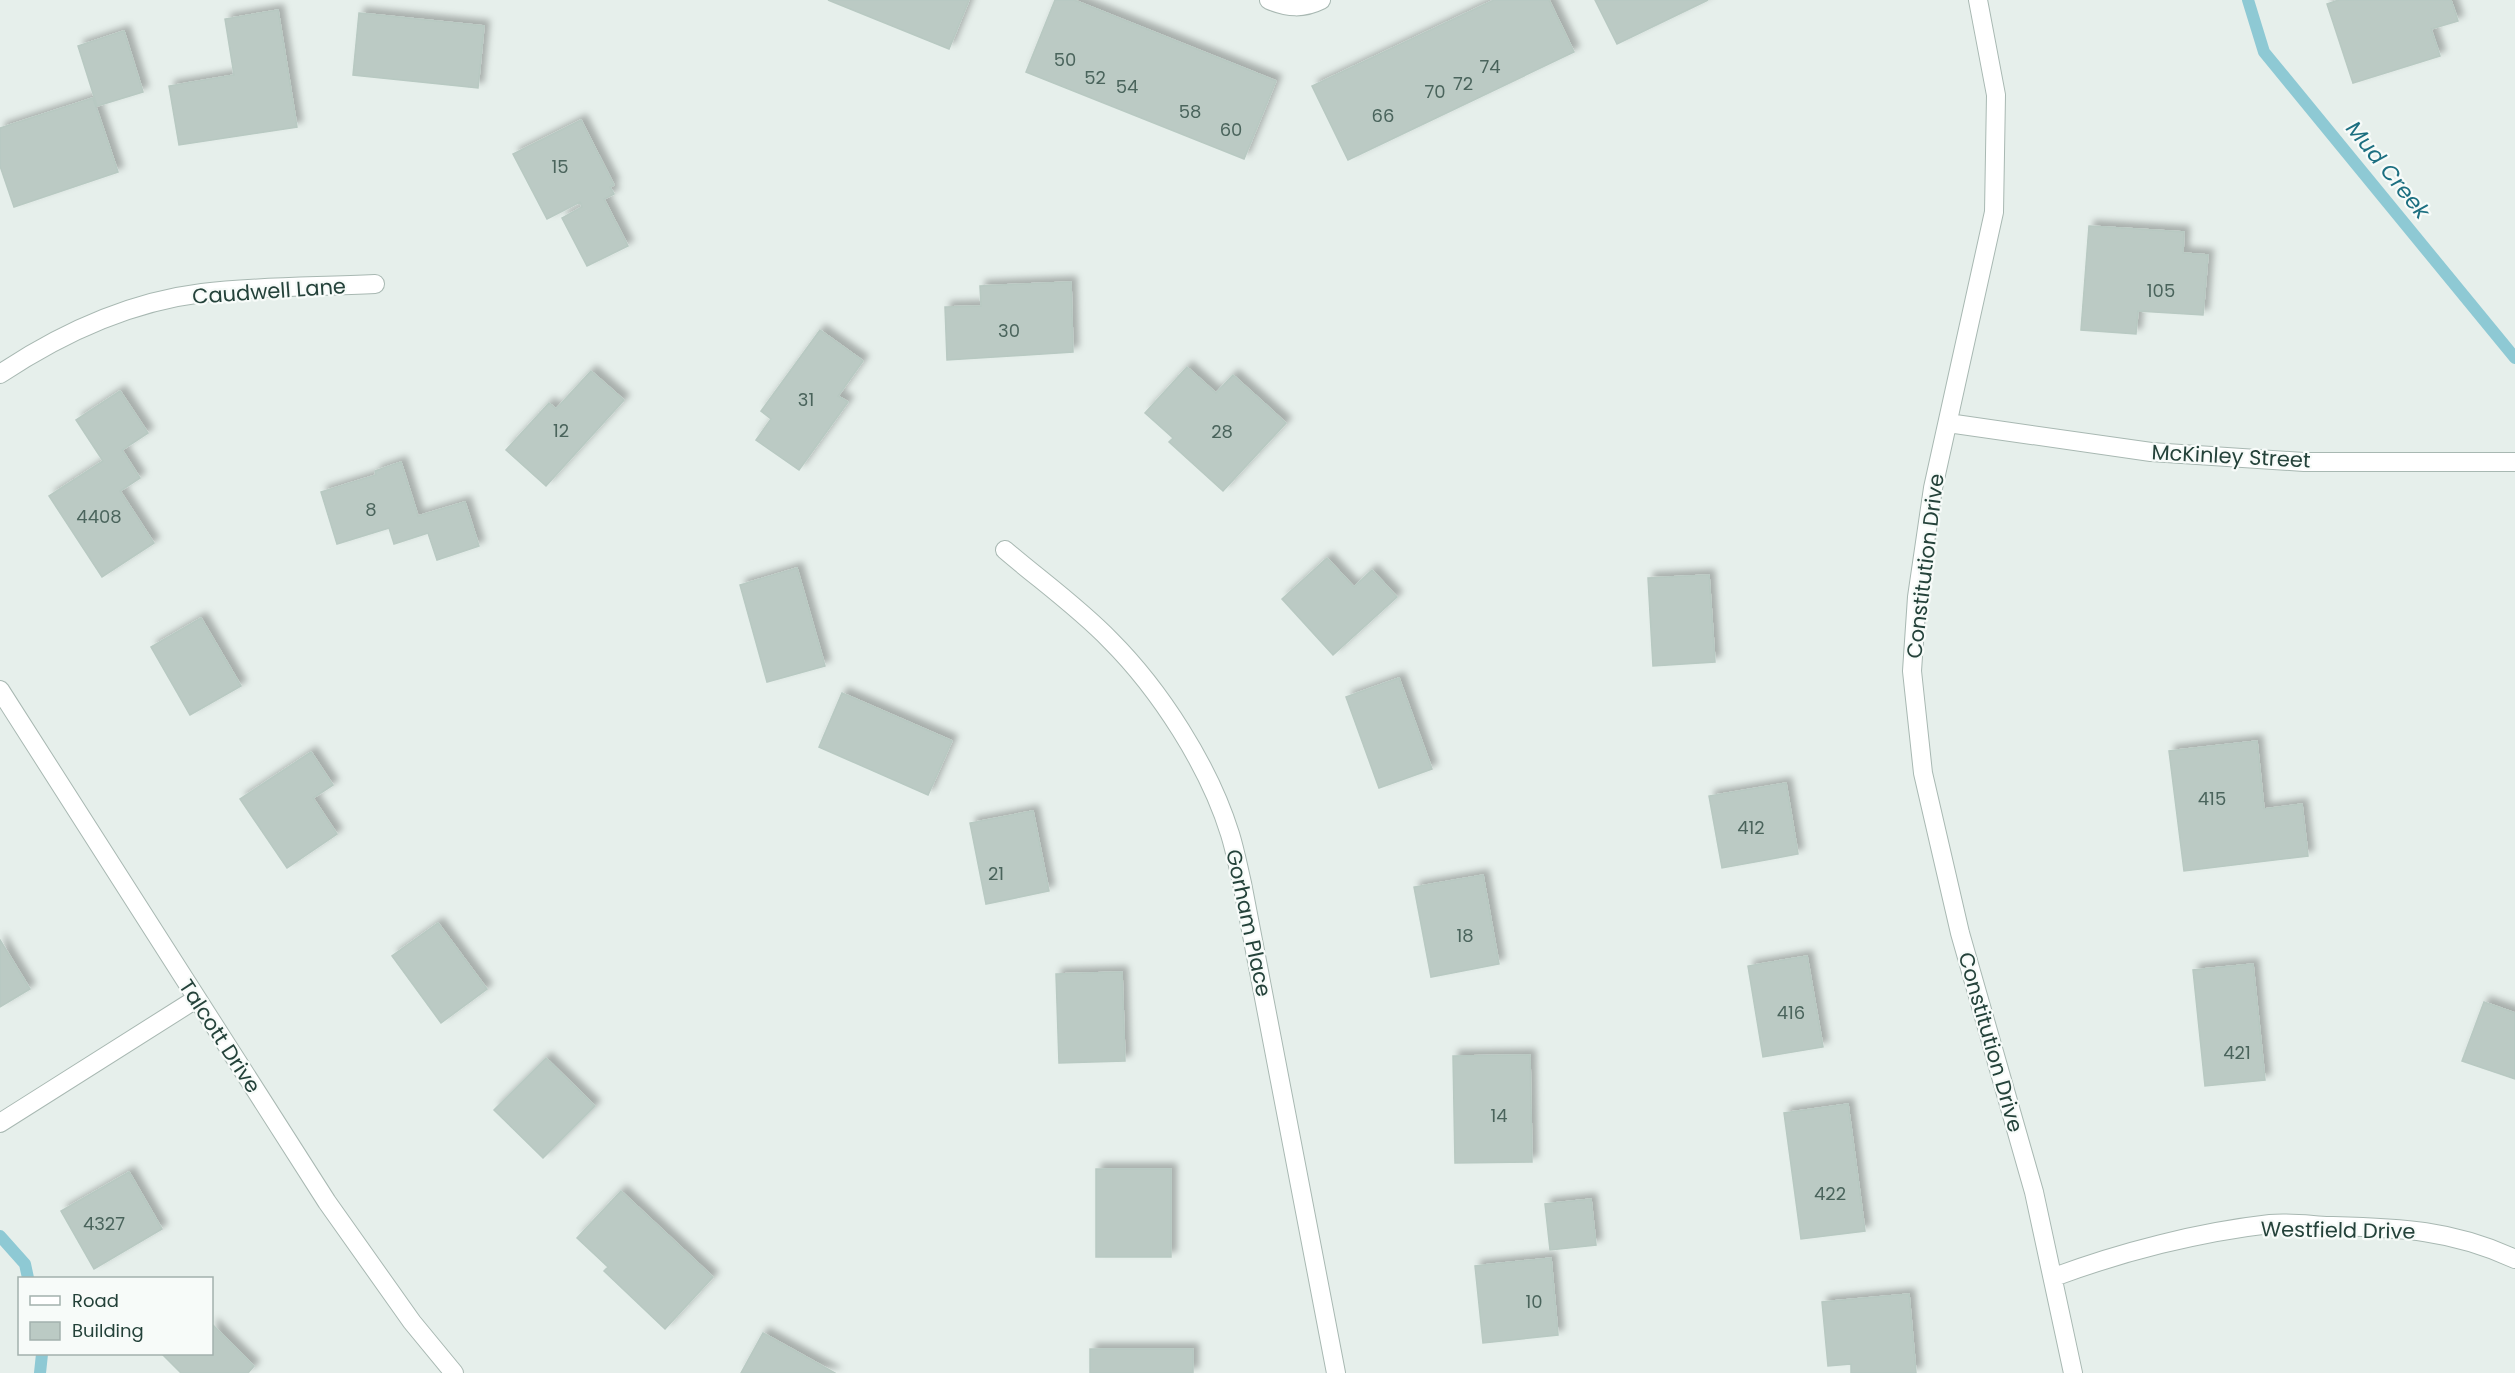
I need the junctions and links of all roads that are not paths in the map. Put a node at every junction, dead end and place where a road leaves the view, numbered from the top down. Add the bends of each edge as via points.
1 (1269, 0) edge
2 (1321, 0) edge
3 (1978, 0) edge
4 (375, 284) dead end
5 (0, 374) edge
6 (1948, 423) junction
7 (2515, 462) edge
8 (1005, 550) dead end
9 (0, 690) edge
10 (196, 999) junction
11 (0, 1123) edge
12 (2515, 1259) edge
13 (2054, 1277) junction
14 (454, 1373) edge
15 (1336, 1373) edge
16 (2073, 1373) edge

1 - 2 street via 1307,7
3 - 6 street, Constitution Drive via 1996,95 1994,212
4 - 5 street, Caudwell Lane via 202,293 142,306 44,347
6 - 7 street, McKinley Street via 2151,452 2304,462
6 - 13 street, Constitution Drive via 1933,488 1916,607 1912,671 1923,773 1960,933 2016,1126
8 - 15 street, Gorham Place via 1108,638 1135,667 1192,751 1230,833
9 - 10 street, Talcott Drive
10 - 11 street
10 - 14 street, Talcott Drive via 371,1267
12 - 13 street, Westfield Drive via 2483,1244 2436,1233 2391,1227 2271,1224 2177,1241
13 - 16 street, Constitution Drive

